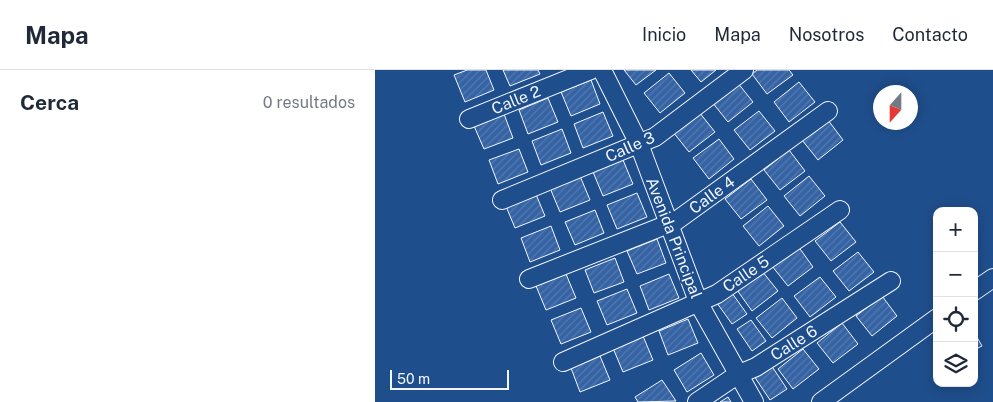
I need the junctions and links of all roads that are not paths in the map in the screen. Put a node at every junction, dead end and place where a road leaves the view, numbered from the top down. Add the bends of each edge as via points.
1 (591, 70) edge
2 (602, 70) edge
3 (744, 70) edge
4 (828, 111) dead end
5 (469, 119) dead end
6 (639, 144) junction
7 (502, 200) dead end
8 (841, 210) dead end
9 (669, 224) junction
10 (993, 278) edge
11 (529, 279) dead end
12 (891, 282) dead end
13 (978, 288) edge
14 (699, 304) junction
15 (933, 321) edge
16 (563, 362) dead end
17 (737, 375) junction
18 (697, 402) edge
19 (753, 402) edge
20 (821, 402) edge

1 - 5 street, Calle 2
2 - 6 street, Avenida Principal
3 - 6 street, Calle 3 via 655,137
4 - 9 street, Calle 4
6 - 7 street, Calle 3
6 - 9 street, Avenida Principal
8 - 14 street, Calle 5
9 - 11 street, Calle 4
9 - 14 street, Avenida Principal
10 - 13 street
12 - 17 street, Calle 6 via 756,367
14 - 16 street, Calle 5
14 - 17 street, Avenida Principal
15 - 20 street
17 - 18 street, Calle 6
17 - 19 street, Avenida Principal

